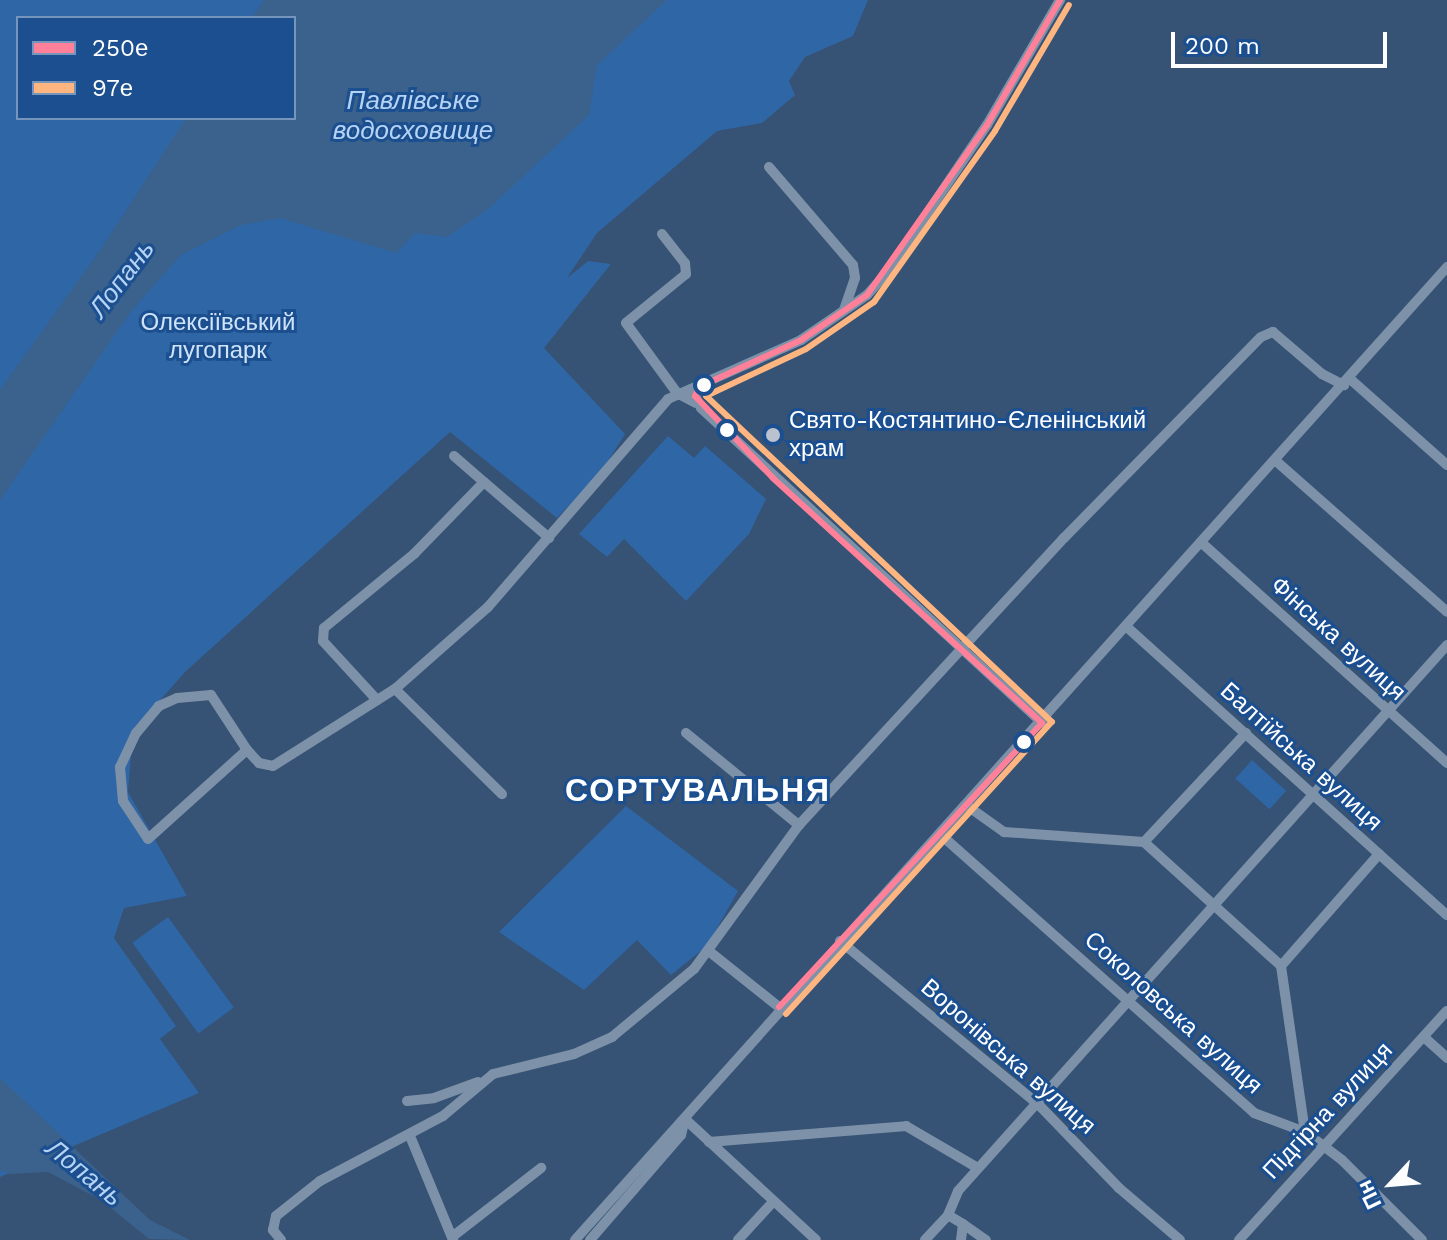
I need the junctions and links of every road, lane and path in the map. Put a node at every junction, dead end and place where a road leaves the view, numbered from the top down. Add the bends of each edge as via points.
1 (1060, 0) edge
2 (769, 167) dead end
3 (662, 234) dead end
4 (1447, 267) edge
5 (844, 310) junction
6 (1346, 381) junction
7 (699, 387) junction
8 (677, 393) junction
9 (696, 403) junction
10 (454, 456) dead end
11 (1276, 461) junction
12 (1446, 462) edge
13 (484, 482) junction
14 (549, 538) junction
15 (1203, 544) junction
16 (1447, 612) edge
17 (1128, 628) junction
18 (1447, 645) edge
19 (961, 651) junction
20 (395, 689) junction
21 (377, 700) junction
22 (1388, 711) junction
23 (1042, 723) junction
24 (686, 733) dead end
25 (1246, 733) junction
26 (247, 750) junction
27 (1447, 763) edge
28 (502, 794) dead end
29 (1313, 795) junction
30 (966, 805) junction
31 (799, 825) junction
32 (940, 834) junction
33 (1144, 842) junction
34 (1379, 854) junction
35 (1214, 906) junction
36 (1447, 915) edge
37 (840, 941) junction
38 (710, 952) junction
39 (1281, 966) junction
40 (1131, 999) junction
41 (779, 1007) junction
42 (1447, 1011) edge
43 (1425, 1038) junction
44 (1447, 1058) edge
45 (484, 1080) junction
46 (407, 1101) dead end
47 (1038, 1104) junction
48 (685, 1119) junction
49 (1305, 1132) junction
50 (410, 1136) junction
51 (709, 1142) junction
52 (1319, 1147) junction
53 (541, 1168) dead end
54 (978, 1168) junction
55 (773, 1202) junction
56 (948, 1215) junction
57 (963, 1224) junction
58 (452, 1236) edge
59 (280, 1239) edge
60 (575, 1240) edge
61 (590, 1240) edge
62 (738, 1240) edge
63 (816, 1240) edge
64 (925, 1240) edge
65 (961, 1240) edge
66 (986, 1240) edge
67 (1180, 1240) edge
68 (1239, 1240) edge
69 (1422, 1240) edge

1 - 5 street via 987,125 887,273
2 - 5 street via 853,265 855,278
3 - 8 street via 685,263 686,274 626,323
4 - 6 street
5 - 7 street via 801,340
6 - 11 street
6 - 12 street
6 - 19 street via 1322,374 1273,332 1261,337
7 - 8 street
7 - 9 street
8 - 9 street
8 - 14 street
9 - 19 street
10 - 13 street
11 - 15 street
11 - 16 street
13 - 14 street
13 - 21 street via 414,554 324,628 323,641
14 - 20 street via 488,607
15 - 17 street
15 - 22 street, Фінська вулиця
17 - 23 street
17 - 25 street, Балтійська вулиця
18 - 22 street
19 - 23 street
19 - 31 street
20 - 21 street
20 - 28 street
21 - 26 street via 273,766 259,763
22 - 27 street, Фінська вулиця
22 - 29 street
23 - 30 street
24 - 31 street
25 - 29 street, Балтійська вулиця
25 - 33 street
26 - 26 street via 211,695 177,698 159,706 136,733 120,767 123,801 148,839
29 - 34 street, Балтійська вулиця
29 - 35 street
30 - 32 street
30 - 33 street via 1004,832
31 - 38 street
32 - 37 street
32 - 40 street, Соколовська вулиця
33 - 35 street
34 - 36 street, Балтійська вулиця
34 - 39 street
35 - 39 street
35 - 40 street
37 - 41 street
37 - 47 street, Воронівська вулиця
38 - 41 street
38 - 45 street via 612,1037 574,1054 506,1068
39 - 49 street
40 - 47 street
40 - 49 street, Соколовська вулиця via 1254,1113
41 - 48 street
42 - 43 street, Підгірна вулиця
43 - 44 street
43 - 52 street, Підгірна вулиця
45 - 46 street via 434,1098
45 - 50 street
47 - 54 street
47 - 67 street, Воронівська вулиця via 1119,1188
48 - 51 street
48 - 60 street
48 - 61 street via 681,1135
49 - 52 street, Соколовська вулиця
50 - 58 street
50 - 59 street via 320,1181 276,1216 273,1230
51 - 54 street via 906,1126
51 - 55 street
52 - 68 street, Підгірна вулиця
52 - 69 street, Соколовська вулиця via 1342,1160
53 - 58 street
54 - 56 street via 958,1191
55 - 62 street
55 - 63 street
56 - 57 street
56 - 64 street
57 - 65 street
57 - 66 street

